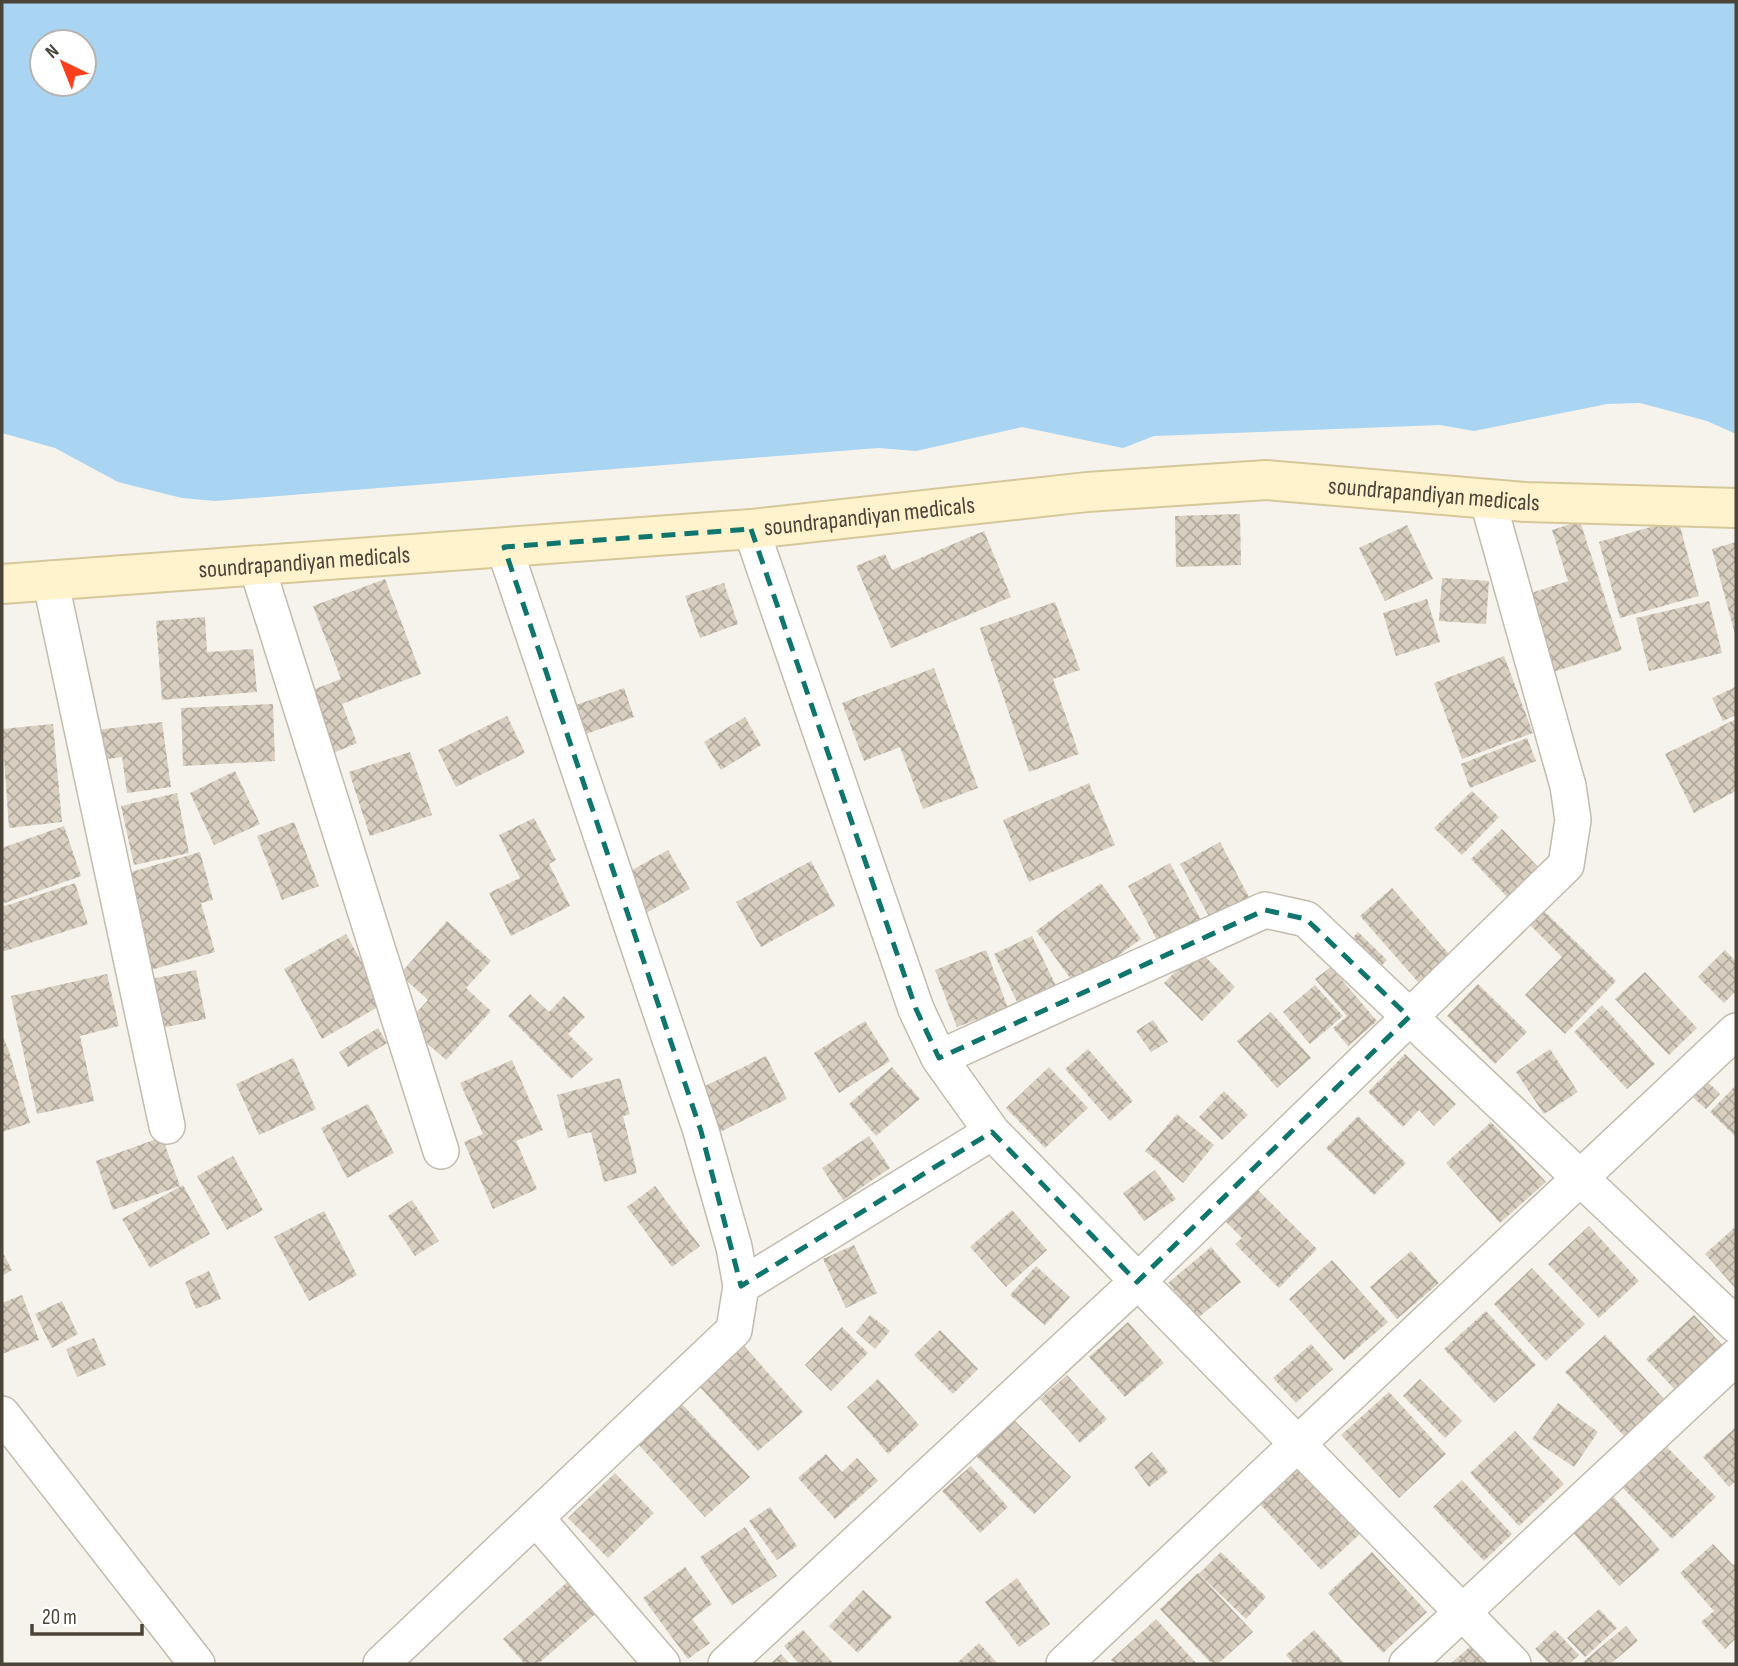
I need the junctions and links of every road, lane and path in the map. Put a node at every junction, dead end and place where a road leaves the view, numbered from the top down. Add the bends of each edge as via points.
1 (1487, 498) junction
2 (1736, 508) edge
3 (751, 529) junction
4 (504, 547) junction
5 (256, 564) junction
6 (50, 579) junction
7 (2, 584) edge
8 (1409, 1017) junction
9 (1736, 1031) edge
10 (939, 1058) junction
11 (167, 1126) dead end
12 (992, 1132) junction
13 (441, 1151) dead end
14 (1581, 1175) junction
15 (1136, 1282) junction
16 (741, 1286) junction
17 (1736, 1325) edge
18 (1736, 1357) edge
19 (2, 1414) edge
20 (1296, 1446) junction
21 (536, 1518) junction
22 (1462, 1613) junction
23 (197, 1664) edge
24 (382, 1664) edge
25 (662, 1664) edge
26 (726, 1664) edge
27 (1064, 1664) edge
28 (1407, 1664) edge
29 (1513, 1664) edge

1 - 2 main road, soundrapandiyan medicals
1 - 3 main road, soundrapandiyan medicals via 1266,480 1087,492
1 - 8 street via 1568,786 1573,820 1566,866
3 - 4 main road, soundrapandiyan medicals
3 - 10 street via 916,1009
4 - 5 main road, soundrapandiyan medicals
4 - 16 street via 701,1131
5 - 6 main road, soundrapandiyan medicals
5 - 13 street
6 - 7 main road, soundrapandiyan medicals
6 - 11 street
8 - 10 street via 1306,919 1265,910
8 - 14 street
8 - 15 street
9 - 14 street
10 - 12 street
12 - 15 street
12 - 16 street
14 - 17 street
14 - 20 street
15 - 20 street
15 - 26 street
16 - 21 street via 734,1330
18 - 22 street
19 - 23 street
20 - 22 street
20 - 27 street
21 - 24 street
21 - 25 street
22 - 28 street
22 - 29 street

